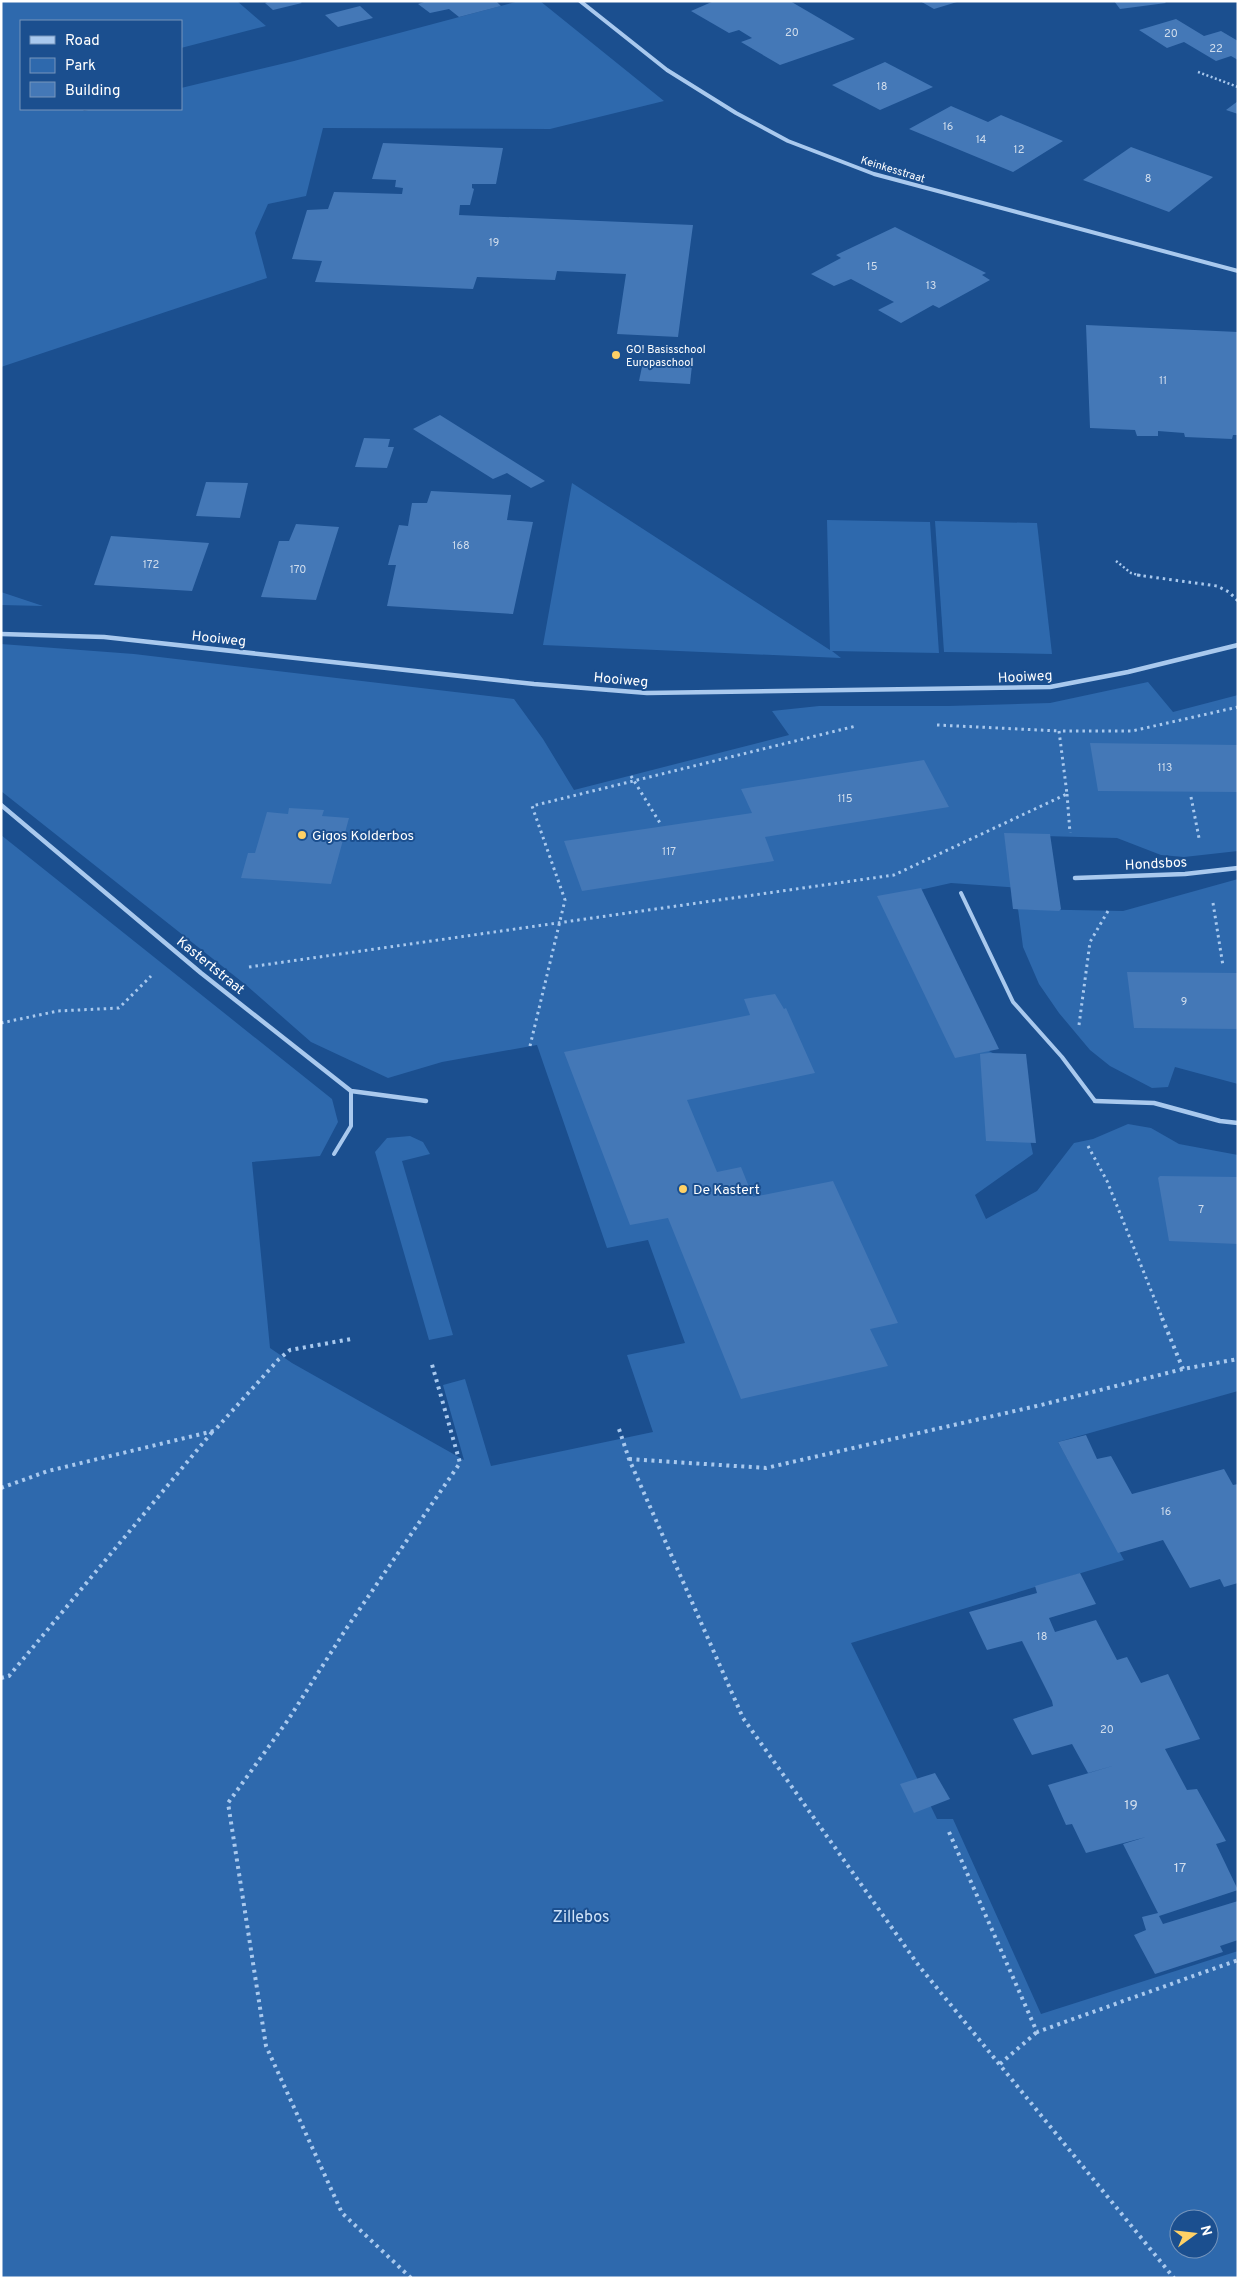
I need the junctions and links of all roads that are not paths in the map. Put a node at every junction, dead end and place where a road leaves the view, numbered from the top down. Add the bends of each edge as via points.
1 (580, 1) edge
2 (1238, 271) edge
3 (1, 634) edge
4 (1238, 645) edge
5 (1, 805) edge
6 (1238, 868) edge
7 (1075, 878) dead end
8 (961, 893) dead end
9 (351, 1091) junction
10 (426, 1101) dead end
11 (1094, 1101) joint
12 (1238, 1123) edge
13 (334, 1154) dead end

1 - 2 street, Keinkesstraat via 667,70 736,113 788,140 874,174
3 - 4 street, Hooiweg via 104,637 534,684 647,693 1050,687
5 - 9 street, Kastertstraat via 201,973
6 - 7 street, Hondsbos via 1185,874
8 - 11 lane via 1013,1002 1062,1057
9 - 10 street
9 - 13 lane via 351,1126
11 - 12 street via 1154,1103

